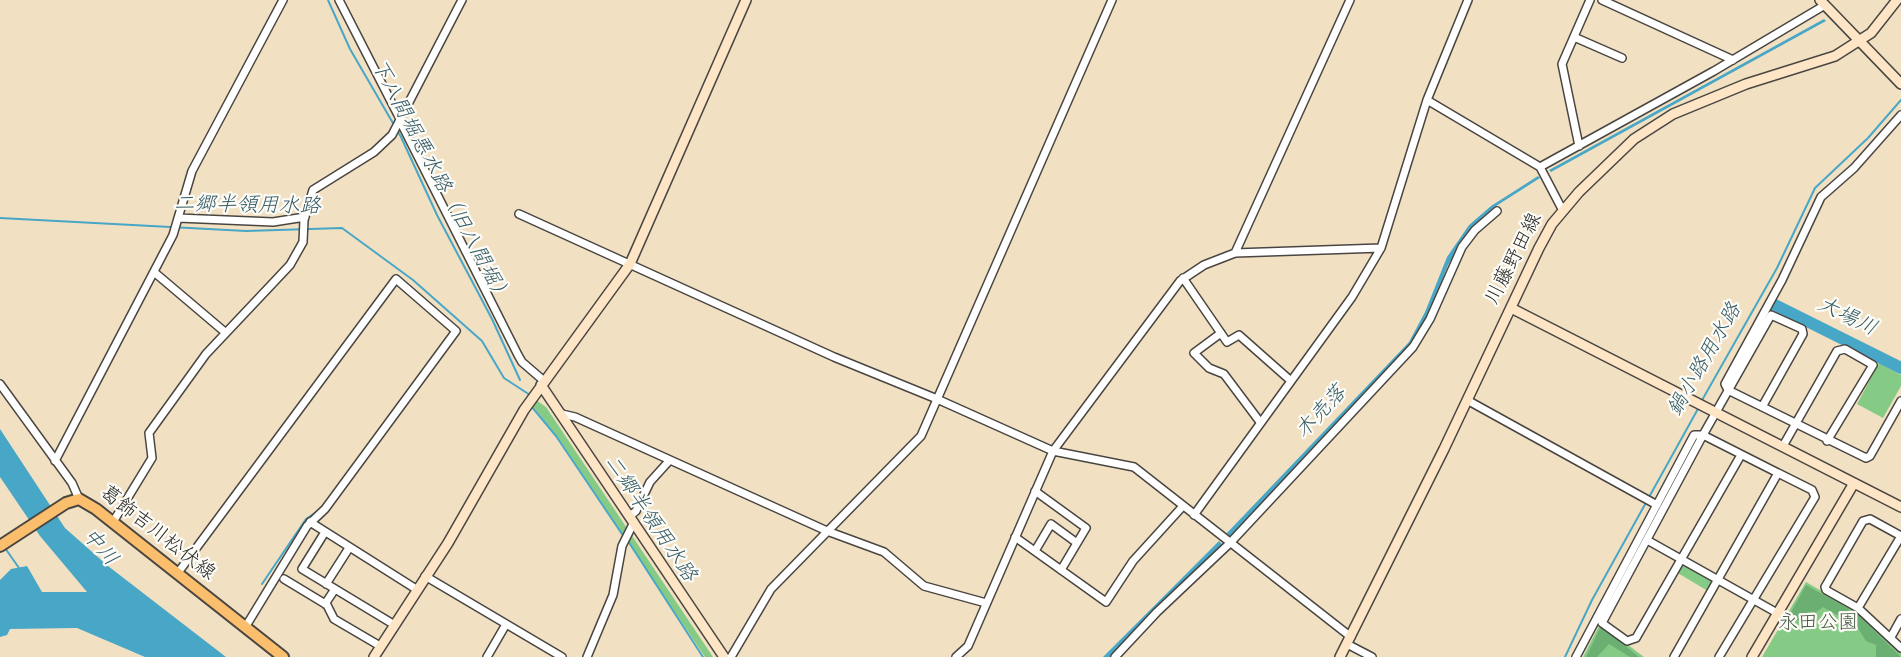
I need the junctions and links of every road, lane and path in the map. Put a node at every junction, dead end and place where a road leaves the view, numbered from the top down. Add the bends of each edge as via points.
1 (283, 0) edge
2 (339, 0) edge
3 (462, 0) edge
4 (746, 0) edge
5 (1112, 0) edge
6 (1350, 0) edge
7 (1468, 0) edge
8 (1590, 0) edge
9 (1602, 0) edge
10 (1897, 0) edge
11 (1822, 3) edge
12 (1574, 37) junction
13 (1860, 42) junction
14 (1622, 58) dead end
15 (1733, 60) junction
16 (1901, 84) edge
17 (1427, 100) junction
18 (1901, 115) edge
19 (400, 121) junction
20 (1579, 146) junction
21 (1540, 167) junction
22 (1497, 211) dead end
23 (1563, 211) junction
24 (519, 214) dead end
25 (178, 218) junction
26 (304, 219) junction
27 (1381, 248) junction
28 (1235, 253) junction
29 (630, 264) junction
30 (154, 272) junction
31 (1184, 278) junction
32 (1511, 308) junction
33 (226, 333) junction
34 (1221, 333) junction
35 (1291, 381) junction
36 (0, 384) edge
37 (541, 386) junction
38 (1728, 390) junction
39 (937, 399) junction
40 (1467, 400) junction
41 (1901, 401) edge
42 (1762, 407) junction
43 (1715, 413) junction
44 (562, 414) junction
45 (1260, 422) junction
46 (1794, 424) junction
47 (1703, 435) junction
48 (1827, 441) junction
49 (1783, 446) junction
50 (1053, 451) junction
51 (1741, 454) junction
52 (55, 461) junction
53 (669, 461) junction
54 (1778, 473) junction
55 (1854, 483) junction
56 (1035, 490) junction
57 (79, 499) junction
58 (1657, 505) junction
59 (1183, 506) junction
60 (1901, 507) edge
61 (1194, 515) junction
62 (113, 522) junction
63 (310, 522) junction
64 (630, 526) junction
65 (827, 531) junction
66 (325, 532) junction
67 (1901, 536) edge
68 (1015, 537) junction
69 (1647, 540) junction
70 (1077, 543) junction
71 (1230, 543) junction
72 (0, 546) edge
73 (349, 548) junction
74 (1035, 551) junction
75 (1681, 558) junction
76 (1061, 570) junction
77 (177, 574) junction
78 (425, 576) junction
79 (284, 579) dead end
80 (1719, 579) junction
81 (326, 584) junction
82 (335, 589) junction
83 (416, 589) junction
84 (1755, 600) junction
85 (986, 603) junction
86 (325, 604) junction
87 (1858, 608) junction
88 (1779, 614) junction
89 (1901, 619) edge
90 (393, 624) junction
91 (246, 626) junction
92 (505, 626) junction
93 (1891, 637) junction
94 (1349, 640) junction
95 (380, 646) junction
96 (1901, 648) edge
97 (283, 657) edge
98 (374, 657) edge
99 (486, 657) edge
100 (562, 657) edge
101 (587, 657) edge
102 (724, 657) edge
103 (731, 657) edge
104 (956, 657) edge
105 (1115, 657) edge
106 (1340, 657) edge
107 (1372, 657) edge
108 (1576, 657) edge
109 (1674, 657) edge
110 (1719, 657) edge
111 (1752, 657) edge

1 - 25 street via 192,171
2 - 19 street
3 - 19 street
4 - 29 street
5 - 39 street
6 - 28 street
7 - 17 street
8 - 12 street
9 - 15 street
10 - 13 street, 川藤野田線 via 1879,25
11 - 13 street
11 - 15 street
12 - 14 street
12 - 20 street via 1562,64
13 - 16 street
13 - 23 street, 川藤野田線 via 1822,61 1746,84 1673,114 1620,151
15 - 20 street
17 - 21 street
17 - 27 street
18 - 38 street via 1854,168 1821,196 1782,280 1728,377
19 - 26 street via 374,152 313,190
19 - 37 street via 522,362
20 - 21 street
21 - 23 street
22 - 71 street via 1462,247 1413,347
23 - 32 street, 川藤野田線 via 1539,248
24 - 29 street
25 - 26 street via 273,222
25 - 30 street
26 - 33 street via 303,242 284,273
27 - 28 street
27 - 35 street via 1352,297
28 - 31 street
29 - 37 street
29 - 39 street via 834,357
30 - 33 street
30 - 52 street
31 - 34 street
31 - 50 street
32 - 40 street, 川藤野田線
32 - 43 street
33 - 62 street via 206,354 149,433 152,458
34 - 35 street via 1227,342 1239,334
34 - 45 street via 1194,353 1209,368 1224,374
35 - 45 street
36 - 52 street
37 - 44 street
37 - 78 street
38 - 42 street
38 - 42 street via 1771,315 1802,329 1803,334
38 - 43 street
39 - 50 street
39 - 65 street via 917,443
40 - 58 street
40 - 94 street, 川藤野田線
41 - 48 street via 1867,458
42 - 46 street
43 - 47 street
43 - 49 street
44 - 53 street
44 - 64 street
45 - 61 street
46 - 48 street
46 - 48 street via 1837,351 1845,349 1873,365
46 - 49 street
47 - 51 street
47 - 58 street via 1694,435
47 - 69 street
49 - 55 street
50 - 56 street
50 - 59 street via 1134,467
51 - 54 street
51 - 75 street
52 - 57 street
53 - 64 street via 650,482
53 - 65 street
54 - 80 street
54 - 84 street via 1812,490 1815,497
55 - 60 street
55 - 88 street
56 - 68 street
56 - 70 street via 1086,528
57 - 62 main road, 葛飾吉川松伏線
57 - 72 main road, 葛飾吉川松伏線 via 66,503
58 - 108 street
59 - 61 street
59 - 76 street via 1133,561 1106,602
61 - 71 street
62 - 77 main road, 葛飾吉川松伏線
63 - 66 street
63 - 77 street via 325,509 456,331 396,279
63 - 91 street
64 - 101 street via 613,595
64 - 102 street
65 - 85 street via 884,552 924,586
65 - 103 street via 771,589
66 - 73 street
66 - 81 street via 302,569
67 - 87 street
67 - 87 street via 1870,519 1863,521 1825,586
68 - 74 street
68 - 85 street
69 - 75 street
69 - 75 street via 1602,623 1627,641 1636,638
70 - 74 street via 1051,524
70 - 76 street
71 - 94 street
71 - 105 street
73 - 81 street
73 - 83 street
74 - 76 street
75 - 80 street
77 - 91 main road, 葛飾吉川松伏線
78 - 83 street
78 - 92 street
79 - 86 street
80 - 84 street
80 - 109 street
81 - 82 street
82 - 86 street
82 - 90 street
83 - 90 street
84 - 88 street
84 - 110 street
85 - 104 street via 968,646
86 - 95 street via 334,619
87 - 93 street
88 - 111 street
89 - 93 street
90 - 95 street
91 - 97 main road, 葛飾吉川松伏線
92 - 99 street
92 - 100 street
93 - 96 street
94 - 106 street, 川藤野田線
94 - 107 street
95 - 98 street

